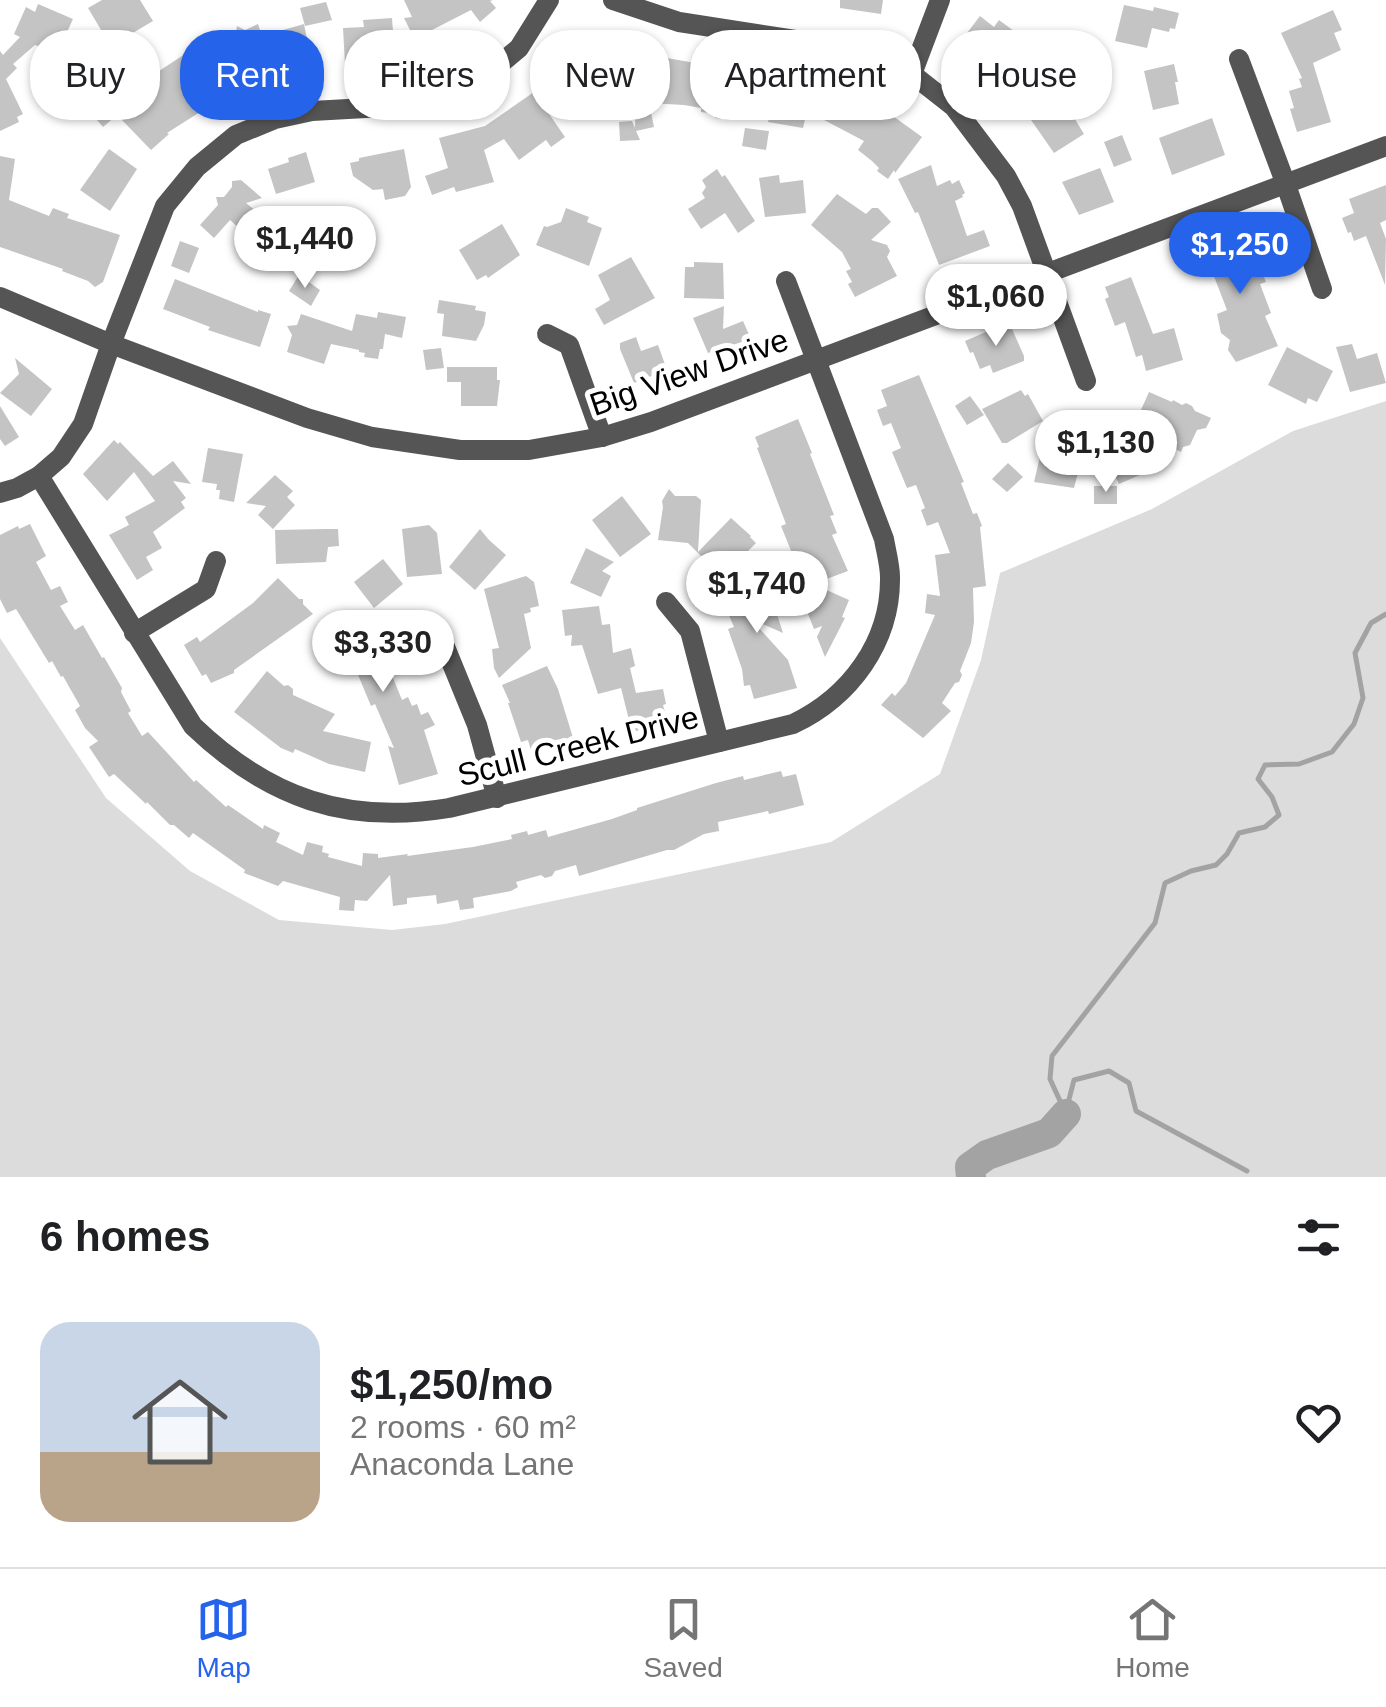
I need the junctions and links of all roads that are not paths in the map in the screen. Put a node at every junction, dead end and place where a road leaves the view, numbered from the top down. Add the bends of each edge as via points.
1 (548, 0) edge
2 (613, 0) edge
3 (940, 0) edge
4 (731, 30) edge
5 (921, 50) edge
6 (1239, 59) dead end
7 (921, 81) edge
8 (1386, 146) edge
9 (1285, 182) junction
10 (1046, 273) junction
11 (786, 281) dead end
12 (1322, 289) dead end
13 (0, 297) edge
14 (547, 334) dead end
15 (112, 344) junction
16 (814, 359) junction
17 (1086, 381) dead end
18 (602, 437) junction
19 (39, 476) junction
20 (0, 493) edge
21 (216, 561) dead end
22 (666, 602) dead end
23 (134, 632) junction
24 (439, 632) dead end
25 (719, 742) junction
26 (497, 798) junction

1 - 15 street via 519,48 452,95 275,119 236,136 197,166 165,206
2 - 4 street via 679,22
3 - 5 street
6 - 9 street
7 - 10 street via 954,107 1006,176
8 - 9 street, Big View Drive
9 - 10 street, Big View Drive
9 - 12 street
10 - 16 street, Big View Drive
10 - 17 street
11 - 16 street, Scull Creek Drive
13 - 15 street, Big View Drive
14 - 18 street via 569,345
15 - 18 street, Big View Drive via 372,437 460,450 530,450
15 - 19 street via 83,424
16 - 18 street, Big View Drive
16 - 25 street, Scull Creek Drive via 884,539 888,608 860,672 840,694 793,724
19 - 20 street
19 - 23 street, Scull Creek Drive
21 - 23 street via 206,589
22 - 25 street via 690,631
23 - 26 street, Scull Creek Drive via 194,726 242,768 291,794 392,814
24 - 26 street via 477,725
25 - 26 street, Scull Creek Drive

